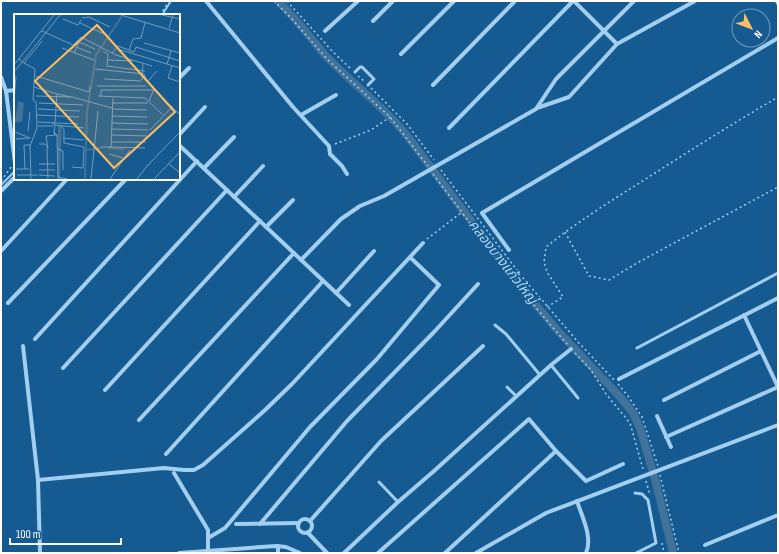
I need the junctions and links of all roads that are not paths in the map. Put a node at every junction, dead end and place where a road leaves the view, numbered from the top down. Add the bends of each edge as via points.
1 (206, 1) edge
2 (358, 1) edge
3 (393, 1) edge
4 (454, 1) edge
5 (515, 1) edge
6 (573, 1) edge
7 (634, 1) edge
8 (695, 1) edge
9 (373, 21) dead end
10 (325, 31) dead end
11 (604, 32) junction
12 (778, 38) edge
13 (617, 44) junction
14 (401, 54) dead end
15 (189, 68) dead end
16 (355, 72) road end
17 (1, 77) edge
18 (180, 77) edge
19 (433, 84) dead end
20 (368, 85) road end
21 (14, 90) edge
22 (6, 91) junction
23 (336, 95) dead end
24 (205, 108) dead end
25 (536, 109) junction
26 (301, 115) junction
27 (449, 128) dead end
28 (180, 134) edge
29 (234, 137) dead end
30 (180, 146) edge
31 (14, 155) edge
32 (197, 162) junction
33 (263, 166) dead end
34 (204, 168) junction
35 (347, 174) dead end
36 (14, 177) edge
37 (66, 180) edge
38 (125, 180) edge
39 (227, 190) junction
40 (1, 191) edge
41 (234, 197) junction
42 (293, 200) dead end
43 (260, 222) junction
44 (266, 227) junction
45 (423, 243) road end
46 (509, 250) dead end
47 (1, 251) edge
48 (374, 251) dead end
49 (294, 253) junction
50 (412, 259) dead end
51 (301, 260) junction
52 (778, 273) edge
53 (323, 281) junction
54 (478, 284) dead end
55 (336, 293) junction
56 (777, 300) edge
57 (8, 303) dead end
58 (349, 305) dead end
59 (744, 315) junction
60 (495, 325) dead end
61 (35, 339) dead end
62 (23, 346) dead end
63 (484, 346) dead end
64 (637, 348) dead end
65 (572, 349) road end
66 (761, 351) junction
67 (551, 365) junction
68 (63, 368) dead end
69 (540, 375) junction
70 (619, 379) dead end
71 (508, 387) dead end
72 (778, 387) edge
73 (105, 390) dead end
74 (516, 396) junction
75 (578, 398) dead end
76 (664, 400) dead end
77 (657, 416) dead end
78 (139, 420) dead end
79 (778, 424) edge
80 (666, 437) junction
81 (671, 447) dead end
82 (556, 451) junction
83 (166, 454) dead end
84 (623, 464) dead end
85 (174, 473) dead end
86 (38, 480) junction
87 (379, 482) dead end
88 (635, 493) dead end
89 (577, 501) junction
90 (398, 502) junction
91 (778, 515) edge
92 (310, 521) junction
93 (299, 523) junction
94 (236, 524) dead end
95 (260, 524) junction
96 (308, 533) junction
97 (208, 538) junction
98 (705, 545) dead end
99 (278, 546) junction
100 (208, 551) junction
101 (40, 553) edge
102 (179, 553) edge
103 (278, 553) edge
104 (300, 553) edge
105 (327, 553) edge
106 (344, 553) edge
107 (378, 553) edge
108 (445, 553) edge
109 (476, 553) edge
110 (586, 553) edge
111 (636, 553) edge

1 - 26 street
2 - 10 street
3 - 9 street
4 - 14 street
5 - 19 street
6 - 11 street
6 - 27 street
7 - 11 street
8 - 13 street
11 - 13 street
11 - 25 street via 556,79
12 - 46 street via 482,213
13 - 25 street via 569,97
15 - 18 street
16 - 20 lane via 362,67 374,79
17 - 22 street
21 - 22 street
22 - 31 street
23 - 26 street
24 - 28 street
25 - 51 street via 384,196 360,206 341,219
26 - 35 street via 329,146 330,154
29 - 34 street
30 - 32 street
32 - 34 street
32 - 61 street
33 - 41 street
34 - 39 street
36 - 40 street
37 - 47 street
38 - 57 street
39 - 41 street
39 - 68 street
41 - 43 street
42 - 44 street
43 - 44 street
43 - 73 street
44 - 49 street
45 - 86 street via 292,384 204,465 194,470 164,468
48 - 55 street
49 - 51 street
49 - 78 street
50 - 97 street via 440,286 377,359 310,427 225,528
51 - 53 street
52 - 64 lane
53 - 55 street
53 - 83 street
54 - 95 street via 347,421
55 - 58 street
56 - 59 street
59 - 66 street
59 - 70 street
60 - 69 lane via 506,334
62 - 86 street
63 - 92 street via 381,441
65 - 67 street
66 - 72 street
66 - 76 street
67 - 69 street
67 - 75 lane
69 - 74 street
71 - 74 lane
72 - 80 street
74 - 90 street
77 - 80 street
79 - 89 street
80 - 81 street
82 - 84 street via 586,481
82 - 107 street via 529,419
82 - 108 street
85 - 97 street via 208,530
86 - 101 street
87 - 90 lane
88 - 111 lane via 642,494 648,500 656,543
89 - 109 street via 546,513
89 - 110 street via 589,543
90 - 106 street
91 - 98 street
92 - 93 street via 305,519
92 - 96 street via 312,528
93 - 95 street
93 - 96 street via 300,530
94 - 95 street
96 - 105 street
97 - 100 street
99 - 100 street
99 - 103 street
99 - 104 street
100 - 102 street

